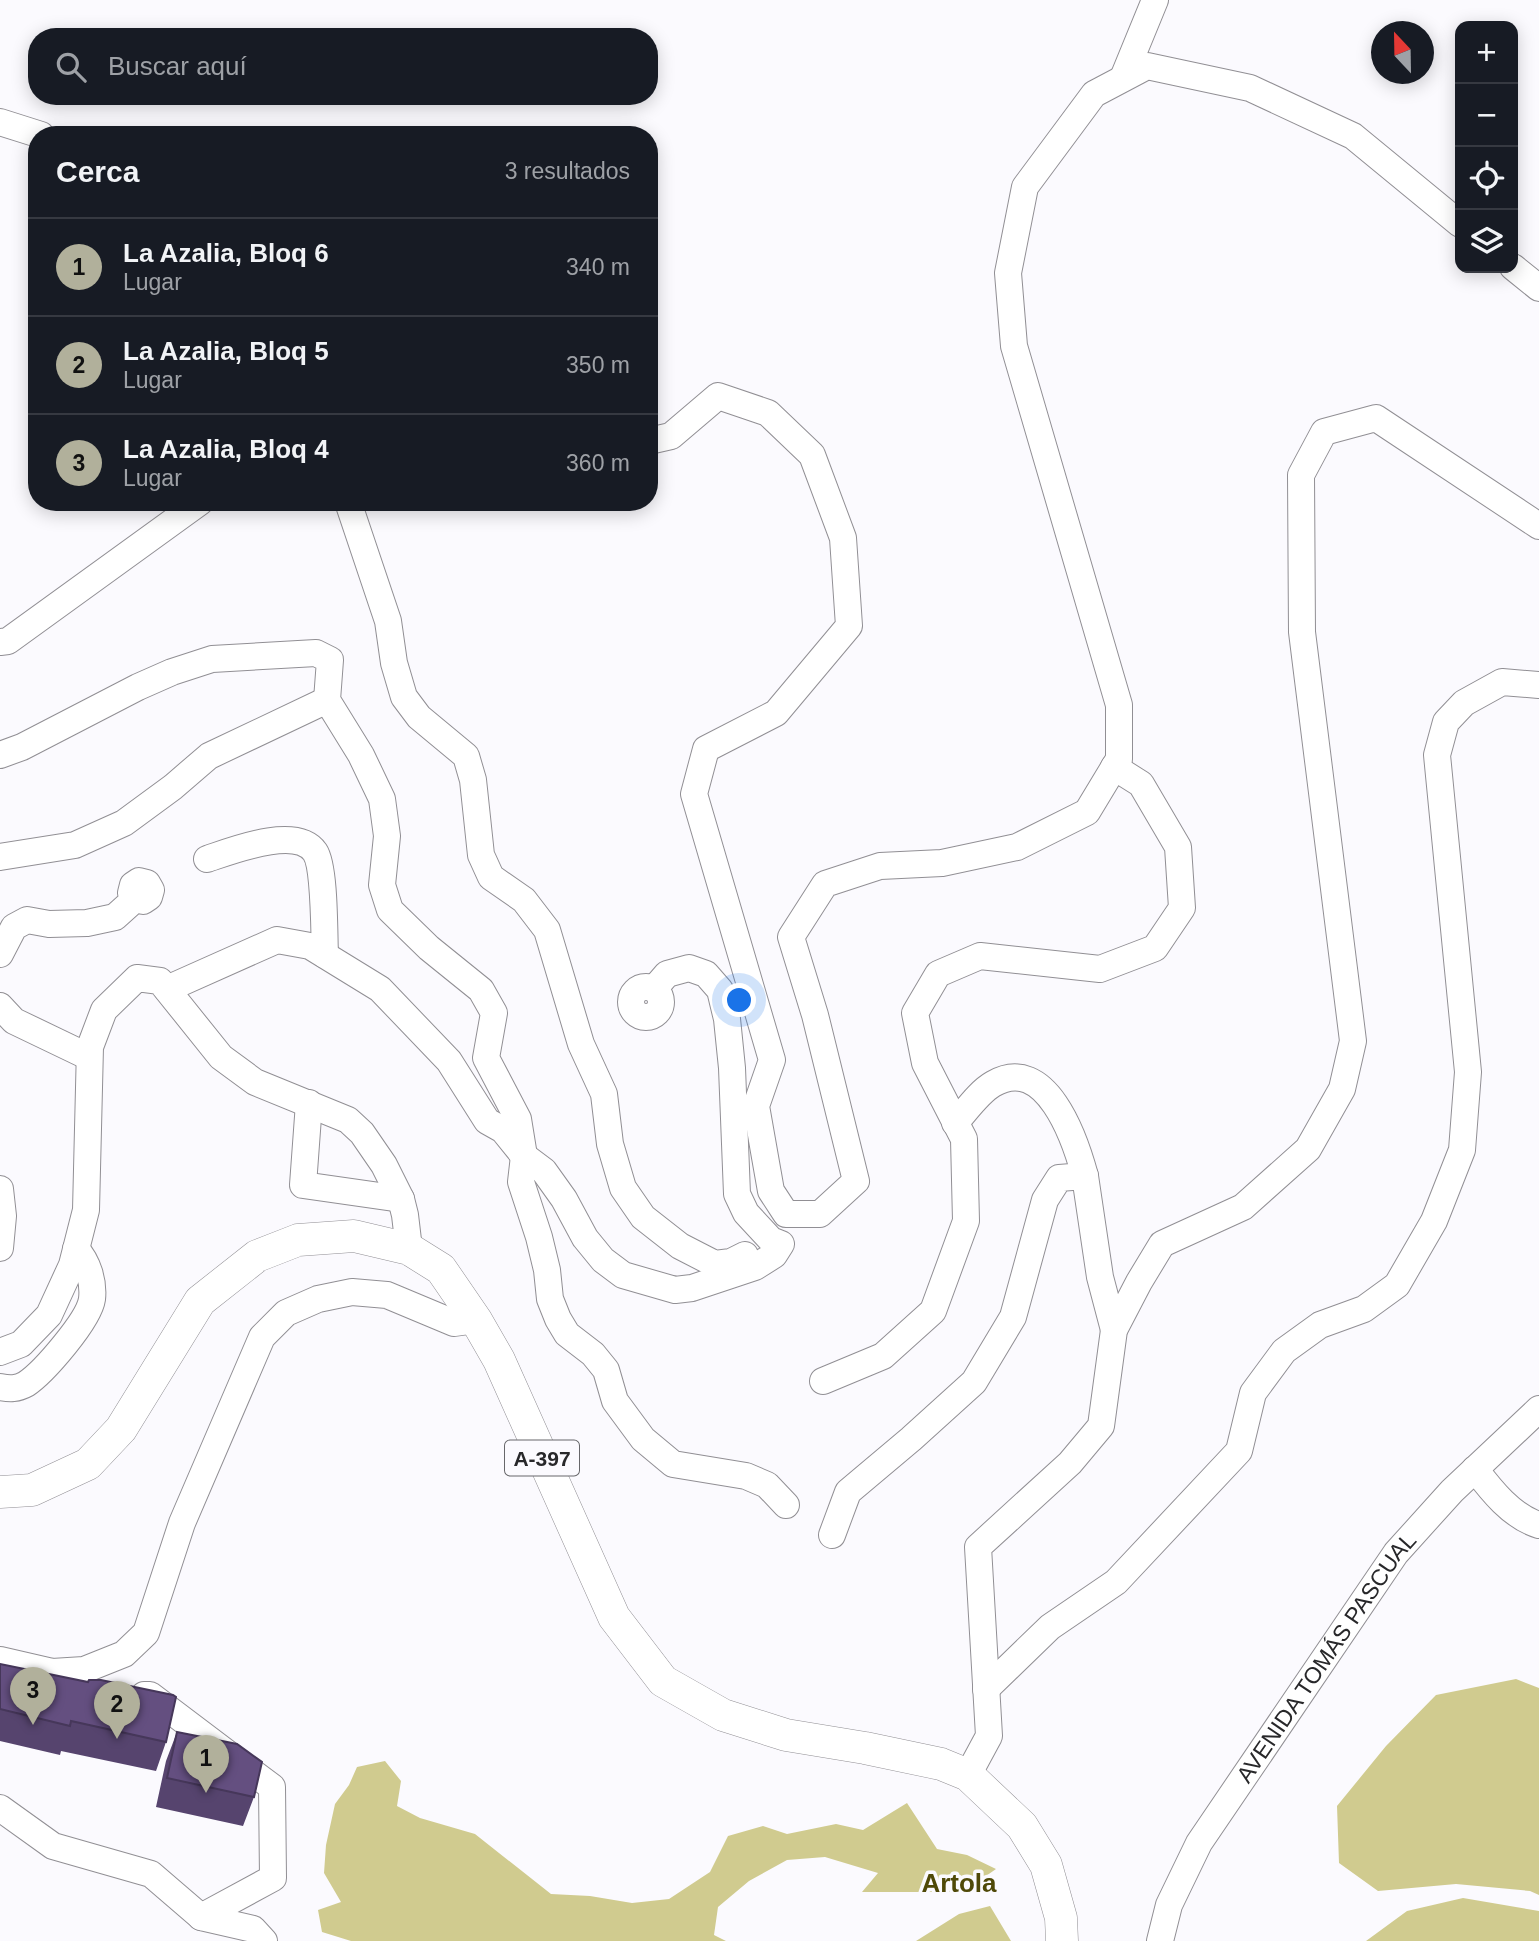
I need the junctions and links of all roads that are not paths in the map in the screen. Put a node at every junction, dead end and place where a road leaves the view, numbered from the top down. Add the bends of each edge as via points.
1 (1155, 0) edge
2 (1123, 78) junction
3 (0, 122) edge
4 (28, 131) edge
5 (1455, 220) edge
6 (1518, 271) edge
7 (1539, 288) edge
8 (658, 439) edge
9 (188, 511) edge
10 (351, 511) edge
11 (1539, 526) edge
12 (0, 642) edge
13 (1539, 685) edge
14 (327, 699) junction
15 (0, 755) edge
16 (1114, 767) junction
17 (0, 856) edge
18 (206, 859) dead end
19 (135, 899) dead end
20 (0, 954) edge
21 (325, 955) junction
22 (167, 989) junction
23 (654, 989) dead end
24 (0, 1006) edge
25 (89, 1058) junction
26 (309, 1103) junction
27 (955, 1123) junction
28 (524, 1156) junction
29 (1086, 1176) junction
30 (0, 1189) edge
31 (401, 1199) junction
32 (771, 1240) junction
33 (0, 1248) edge
34 (76, 1249) junction
35 (409, 1249) junction
36 (477, 1320) junction
37 (1114, 1330) junction
38 (0, 1352) edge
39 (824, 1381) dead end
40 (0, 1387) edge
41 (1539, 1409) edge
42 (1475, 1469) junction
43 (0, 1492) edge
44 (786, 1504) dead end
45 (1539, 1525) edge
46 (832, 1535) dead end
47 (0, 1660) edge
48 (0, 1679) edge
49 (986, 1689) junction
50 (968, 1775) junction
51 (0, 1808) edge
52 (201, 1917) junction
53 (264, 1941) edge
54 (1062, 1941) edge
55 (1160, 1941) edge

1 - 2 street
2 - 5 street via 1147,66 1250,88 1353,136
2 - 16 street via 1094,94 1026,187 1009,273 1014,346 1119,705 1119,759
3 - 4 street
6 - 7 street
8 - 16 street via 671,436 718,396 768,413 812,455 843,538 849,626 776,713 706,749 694,794 772,1060 756,1106 771,1191 786,1214 820,1214 856,1181 791,937 825,884 880,866 942,863 1017,847 1087,812
9 - 12 street via 8,641
10 - 32 street via 388,621 404,696 419,717 466,756 481,855 491,877 524,900 547,930 581,1044 604,1094 610,1144 623,1188 643,1217 680,1247 715,1264 732,1262
11 - 37 street via 1376,418 1324,432 1301,475 1303,632 1353,1041 1342,1089 1308,1149 1243,1207 1162,1244
13 - 49 street via 1502,682 1464,703 1446,722 1437,755 1468,1072 1462,1150 1434,1221 1397,1285 1364,1308 1320,1325 1284,1351 1253,1393 1239,1451 1116,1582 1050,1627
14 - 15 street via 330,660 316,653 212,659 138,687
14 - 17 street via 209,756 124,823 75,845
14 - 28 street via 382,799 387,836 382,885 390,910 481,990 494,1013 486,1058 518,1119
16 - 27 street via 1141,785 1178,847 1182,908 1154,948 1100,969 980,956 938,974 915,1013 925,1063
18 - 21 street via 278,840 303,842 316,853 321,877
19 - 20 street via 115,917 87,923 27,920 14,927
21 - 22 street via 310,946 277,940
21 - 28 street via 380,989 449,1061 487,1121 503,1130
22 - 25 street via 160,981 136,978 104,1010
22 - 26 street via 221,1057 255,1082
23 - 32 street via 667,974 689,968 706,974 720,990 732,1068 737,1194 746,1213
24 - 25 street via 14,1021
25 - 34 street via 86,1210
26 - 31 street via 348,1119 362,1133
26 - 31 street via 303,1185
27 - 29 street via 992,1084 1016,1076 1033,1080 1065,1121
27 - 39 street via 964,1139 965,1221 933,1311 883,1356
28 - 32 street via 544,1171 585,1238 623,1275 675,1290 692,1287 755,1267 774,1255 781,1244
28 - 44 street via 521,1182 539,1237 550,1299 567,1334 606,1370 622,1413 643,1439 673,1464 746,1476 767,1485
29 - 37 street via 1100,1277
29 - 46 street via 1059,1178 1045,1200 1013,1317 974,1382 848,1492
30 - 33 street
31 - 35 street
34 - 38 street via 49,1315 21,1344
34 - 40 street via 91,1278 92,1301 45,1369 24,1385
35 - 36 main road, A-397 via 441,1269
35 - 43 main road, A-397 via 354,1236 298,1240 257,1256 200,1301 121,1429 88,1464 32,1490
36 - 47 street via 454,1323 387,1295 352,1292 318,1299 286,1313 262,1337 182,1523 146,1633 124,1654 84,1670 51,1672
36 - 50 main road, A-397 via 614,1617 663,1681 723,1715 786,1735 865,1748
37 - 49 street via 1101,1426 1070,1464 978,1547
41 - 42 street, AVENIDA TOMÁS PASCUAL
42 - 45 street via 1513,1510
42 - 55 street, AVENIDA TOMÁS PASCUAL via 1396,1553 1199,1843 1169,1905
48 - 52 street via 101,1694 150,1696 272,1787 273,1878
49 - 50 street via 989,1736
50 - 54 main road, A-397 via 1022,1826 1046,1865
51 - 52 street via 52,1846 151,1874
52 - 53 street via 253,1930

